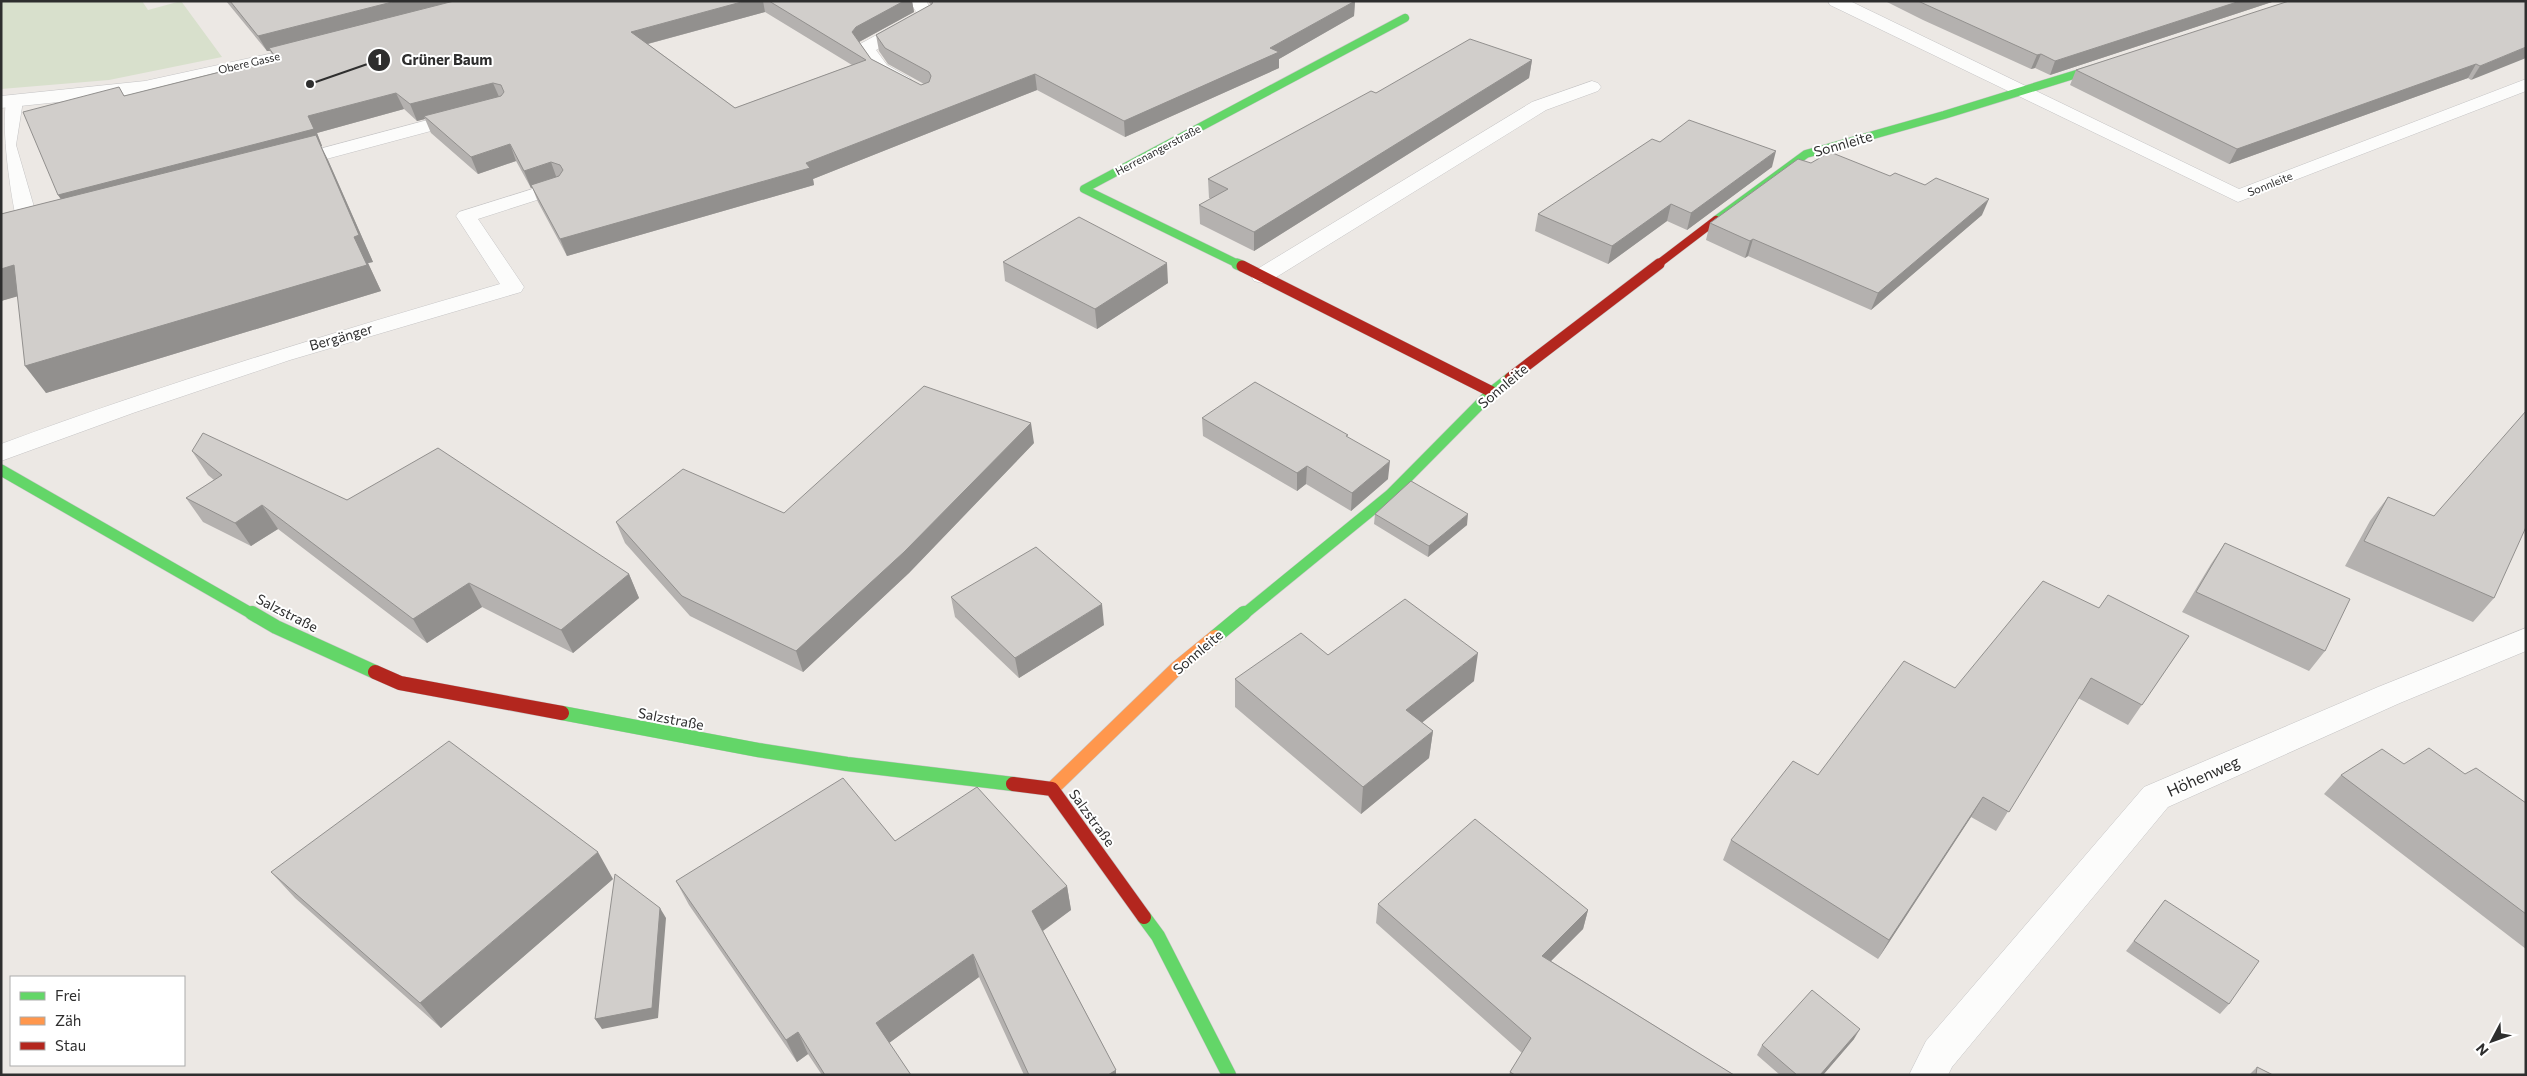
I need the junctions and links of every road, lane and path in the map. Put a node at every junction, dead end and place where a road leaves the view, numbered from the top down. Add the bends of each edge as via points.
1 (917, 1) edge
2 (1865, 1) edge
3 (1841, 4) edge
4 (1405, 18) dead end
5 (324, 46) edge
6 (2119, 60) edge
7 (2526, 84) edge
8 (1592, 87) dead end
9 (2022, 92) junction
10 (922, 93) edge
11 (7, 102) edge
12 (481, 112) edge
13 (270, 168) edge
14 (558, 187) edge
15 (30, 231) edge
16 (1262, 276) junction
17 (1492, 392) junction
18 (1, 453) edge
19 (1, 470) edge
20 (2526, 639) edge
21 (1052, 789) junction
22 (1229, 1075) edge
23 (1928, 1075) edge

1 - 10 street via 927,15 866,48 881,69
2 - 3 street
3 - 9 street, Sonnleite
4 - 16 street, Herrenangerstraße via 1084,189
5 - 11 street, Obere Gasse via 145,87
6 - 9 street
7 - 9 street, Sonnleite via 2238,196
8 - 16 street via 1539,106
9 - 17 street, Sonnleite via 1806,154
11 - 15 street via 6,145
12 - 13 street
14 - 18 street, Bergänger via 466,216 513,286 282,355 124,407
16 - 17 street, Herrenangerstraße
17 - 21 street, Sonnleite via 1390,495 1177,668
19 - 21 street, Salzstraße via 276,627 400,682 758,750
20 - 23 street, Höhenweg via 2156,796 1939,1054
21 - 22 street, Salzstraße via 1158,936

